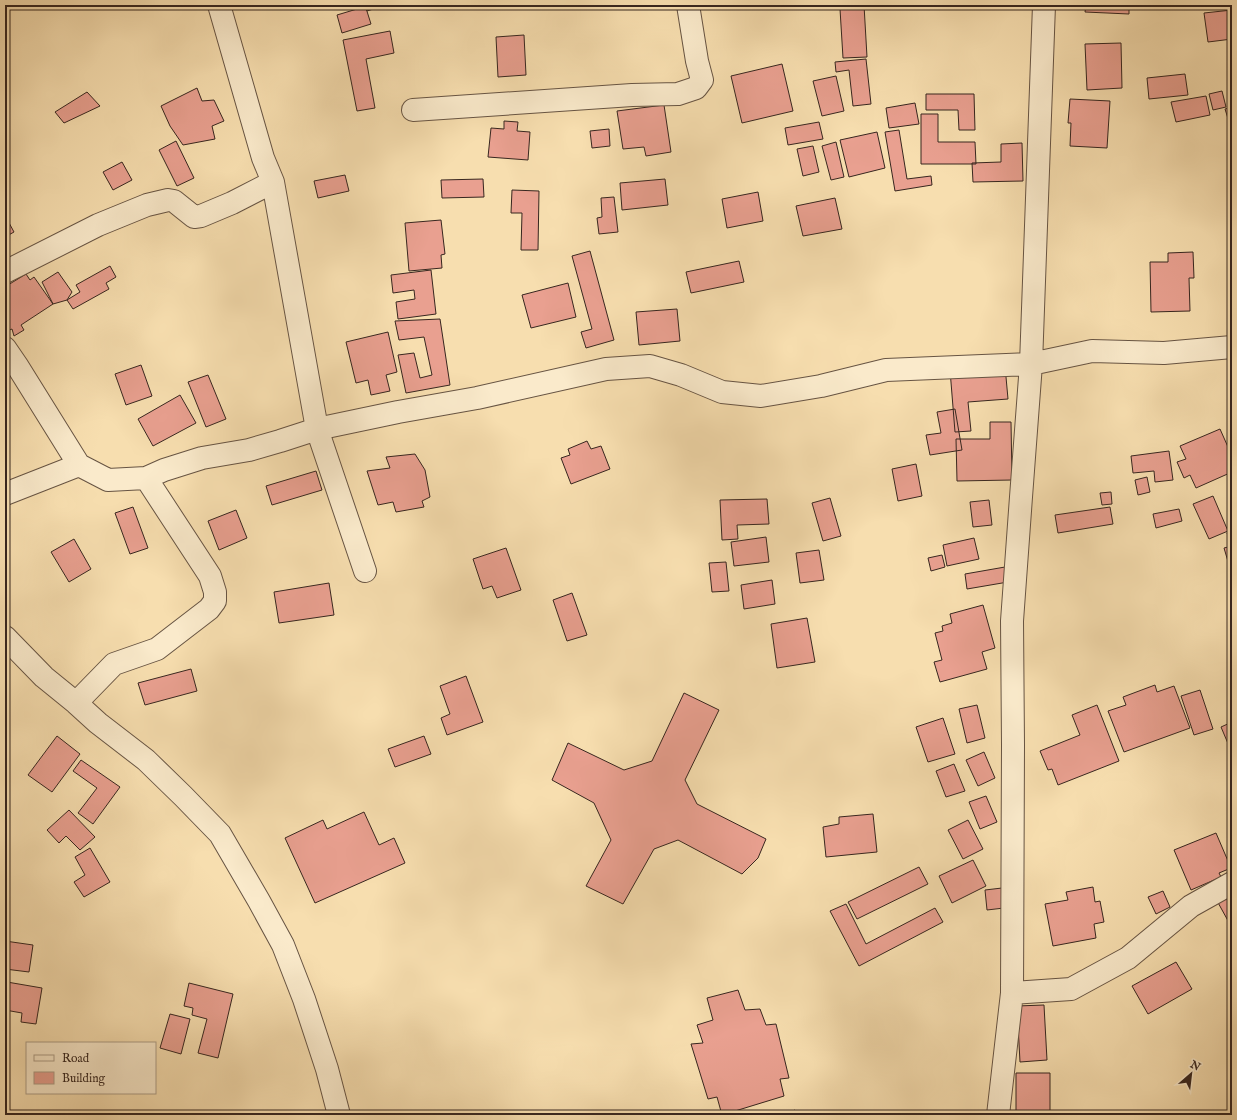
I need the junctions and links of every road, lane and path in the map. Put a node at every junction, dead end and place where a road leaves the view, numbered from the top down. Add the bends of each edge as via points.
1 (218, 5) edge
2 (688, 5) edge
3 (1044, 5) edge
4 (413, 110) dead end
5 (272, 182) junction
6 (5, 272) edge
7 (1232, 347) edge
8 (5, 348) edge
9 (1031, 364) junction
10 (317, 429) junction
11 (79, 465) junction
12 (146, 478) junction
13 (5, 494) edge
14 (365, 571) dead end
15 (5, 637) edge
16 (76, 703) junction
17 (1232, 883) edge
18 (1012, 993) junction
19 (339, 1115) edge
20 (998, 1115) edge

1 - 5 street
2 - 4 street via 702,80 696,88 678,94
3 - 9 street
5 - 6 street via 201,216 194,217 174,201 147,205 98,225
5 - 10 street
7 - 9 street via 1164,354 1092,351
8 - 11 street
9 - 10 street via 886,370 821,386 761,396 722,392 681,375 650,366 606,369 477,398
9 - 18 street via 1012,621
10 - 12 street via 248,450 202,458
10 - 14 street
11 - 12 street via 108,480
11 - 13 street
12 - 16 street via 210,576 216,601 157,649 114,664
15 - 16 street via 44,678
16 - 19 street via 146,760 220,834 283,945 304,999
17 - 18 street via 1190,906 1128,958 1071,989
18 - 20 street

